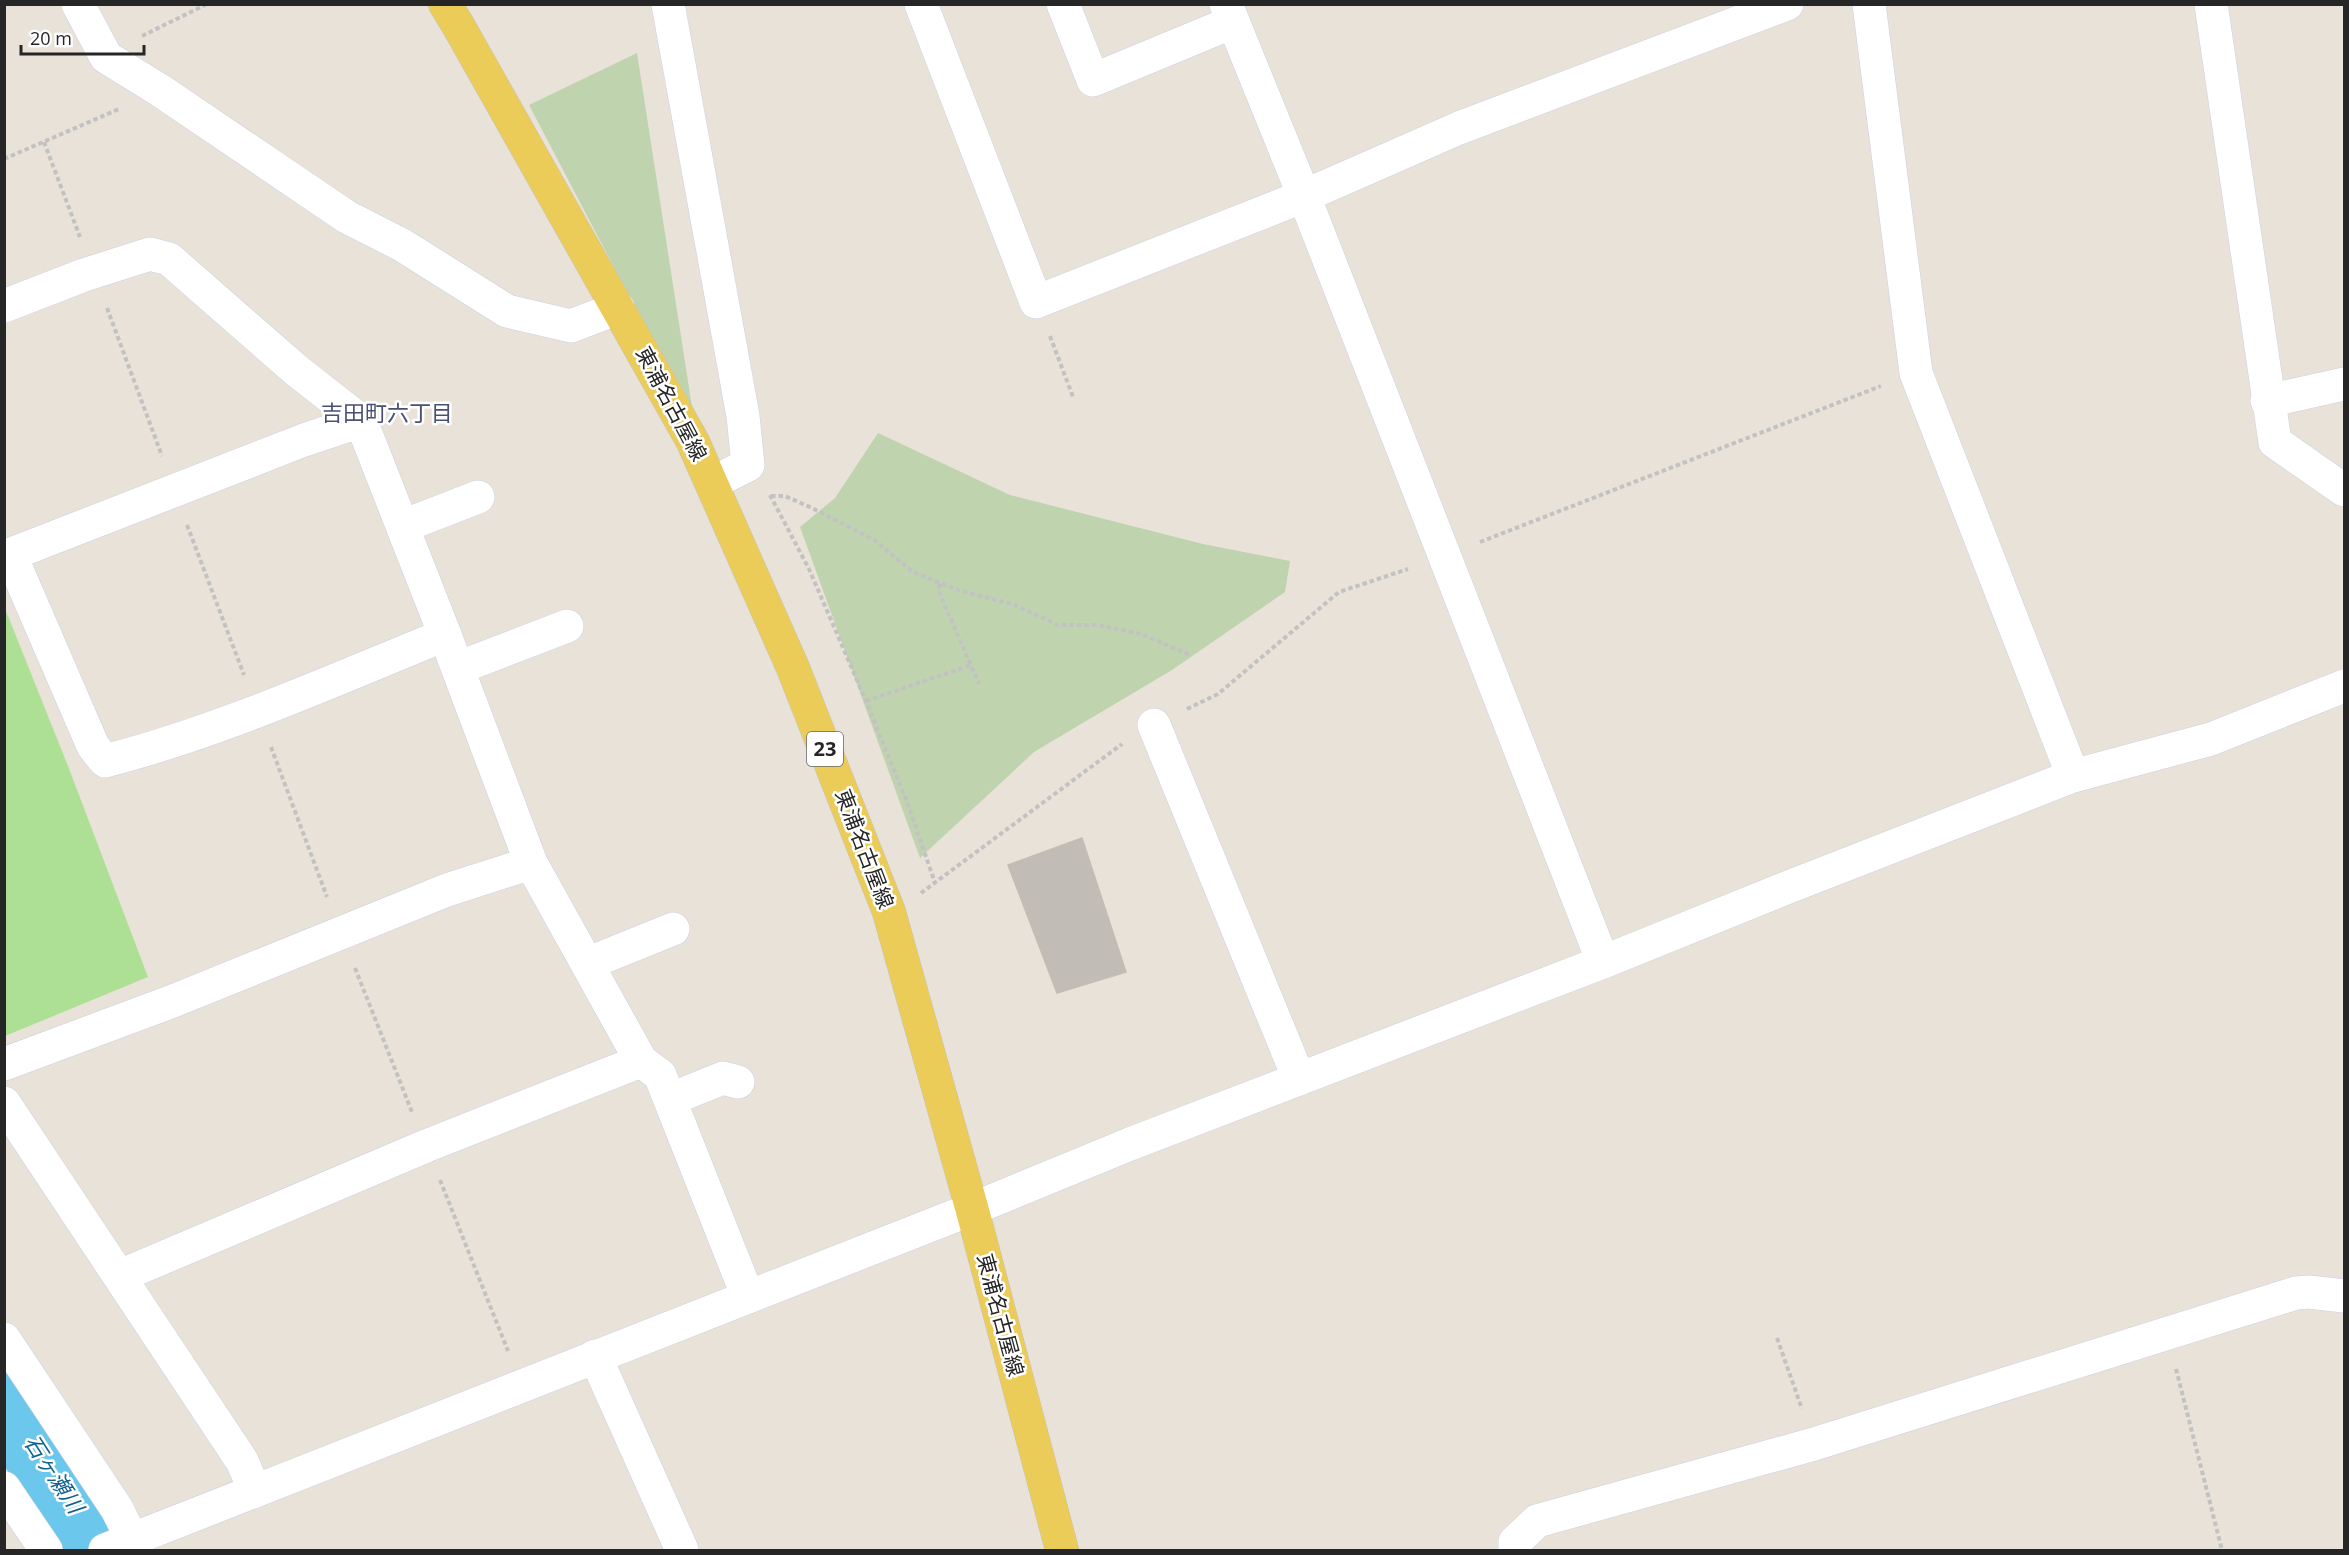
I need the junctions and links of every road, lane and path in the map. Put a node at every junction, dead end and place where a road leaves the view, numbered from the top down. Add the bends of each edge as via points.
1 (78, 4) edge
2 (207, 4) edge
3 (445, 4) edge
4 (668, 4) edge
5 (921, 4) edge
6 (1063, 4) edge
7 (1787, 4) edge
8 (1869, 4) edge
9 (2211, 4) edge
10 (1229, 13) edge
11 (106, 57) junction
12 (161, 91) junction
13 (44, 142) junction
14 (4, 159) edge
15 (1304, 195) junction
16 (93, 272) junction
17 (1036, 302) junction
18 (4, 306) edge
19 (618, 308) junction
20 (1916, 373) junction
21 (2344, 384) edge
22 (1073, 397) dead end
23 (2267, 401) junction
24 (361, 421) junction
25 (748, 465) junction
26 (712, 483) junction
27 (2344, 490) edge
28 (175, 492) junction
29 (771, 496) junction
30 (477, 497) dead end
31 (403, 526) junction
32 (8, 556) edge
33 (1443, 556) junction
34 (940, 584) junction
35 (567, 626) dead end
36 (445, 635) junction
37 (1190, 656) dead end
38 (971, 665) junction
39 (458, 668) junction
40 (979, 684) dead end
41 (2344, 686) edge
42 (866, 701) junction
43 (258, 711) junction
44 (1154, 725) junction
45 (2073, 776) junction
46 (531, 863) junction
47 (935, 882) junction
48 (889, 912) junction
49 (673, 929) dead end
50 (341, 933) junction
51 (1603, 962) junction
52 (589, 963) junction
53 (642, 1060) junction
54 (4, 1064) edge
55 (1299, 1079) junction
56 (738, 1082) dead end
57 (671, 1099) junction
58 (4, 1104) edge
59 (426, 1146) junction
60 (972, 1209) junction
61 (120, 1276) junction
62 (2344, 1296) edge
63 (748, 1297) junction
64 (2167, 1334) junction
65 (1778, 1338) dead end
66 (4, 1339) edge
67 (595, 1356) junction
68 (523, 1387) junction
69 (1814, 1444) junction
70 (4, 1488) edge
71 (255, 1491) junction
72 (119, 1545) edge
73 (46, 1551) edge
74 (682, 1551) edge
75 (1062, 1551) edge
76 (1515, 1551) edge
77 (2222, 1551) edge

1 - 11 street
2 - 11 path
3 - 19 main road, 東浦名古屋線 / 23
4 - 25 street via 743,416
5 - 17 street
6 - 10 street via 1093,80
7 - 15 street via 1458,128
8 - 20 street
9 - 23 street
10 - 15 street
11 - 12 street
12 - 13 path
12 - 19 street via 347,217 402,244 507,311 571,326
13 - 14 path
13 - 16 path
15 - 17 street
15 - 33 street
16 - 18 street
16 - 24 street via 150,254 169,259
16 - 28 path
17 - 22 path
19 - 26 main road, 東浦名古屋線 / 23
20 - 33 path
20 - 45 street
21 - 23 street
23 - 27 street via 2275,442
24 - 28 street
24 - 31 street
25 - 26 street
25 - 29 path
26 - 48 main road, 東浦名古屋線 / 23 via 794,668
28 - 32 street
28 - 43 path
29 - 34 path via 785,496 874,540 913,572
29 - 42 path via 809,569
30 - 31 street
31 - 36 street
32 - 43 street via 93,746 105,761 160,747
33 - 44 path via 1339,592 1218,693
33 - 51 street
34 - 37 path via 1015,605 1058,625 1098,625 1141,634
34 - 38 path via 939,592
35 - 39 street
36 - 39 street
36 - 43 street
38 - 40 path
38 - 42 path
39 - 46 street
41 - 45 street via 2211,739
42 - 47 path
43 - 50 path
44 - 47 path via 1115,749
44 - 55 street
45 - 51 street
46 - 50 street via 447,890
46 - 52 street
47 - 48 path
48 - 60 main road, 東浦名古屋線 / 23
49 - 52 street
50 - 54 street
50 - 59 path
51 - 55 street
52 - 53 street
53 - 57 street via 660,1075
53 - 59 street
55 - 60 street
56 - 57 street via 723,1078
57 - 63 street
58 - 61 street
59 - 61 street
59 - 68 path
60 - 63 street
60 - 75 main road, 東浦名古屋線 / 23
61 - 71 street via 242,1461
62 - 64 street via 2296,1293
63 - 67 street
64 - 69 street
64 - 77 path
65 - 69 path
66 - 72 street via 117,1509
67 - 68 street
67 - 74 street
68 - 71 street
69 - 76 street via 1537,1521 1515,1542
70 - 73 street
71 - 72 street

